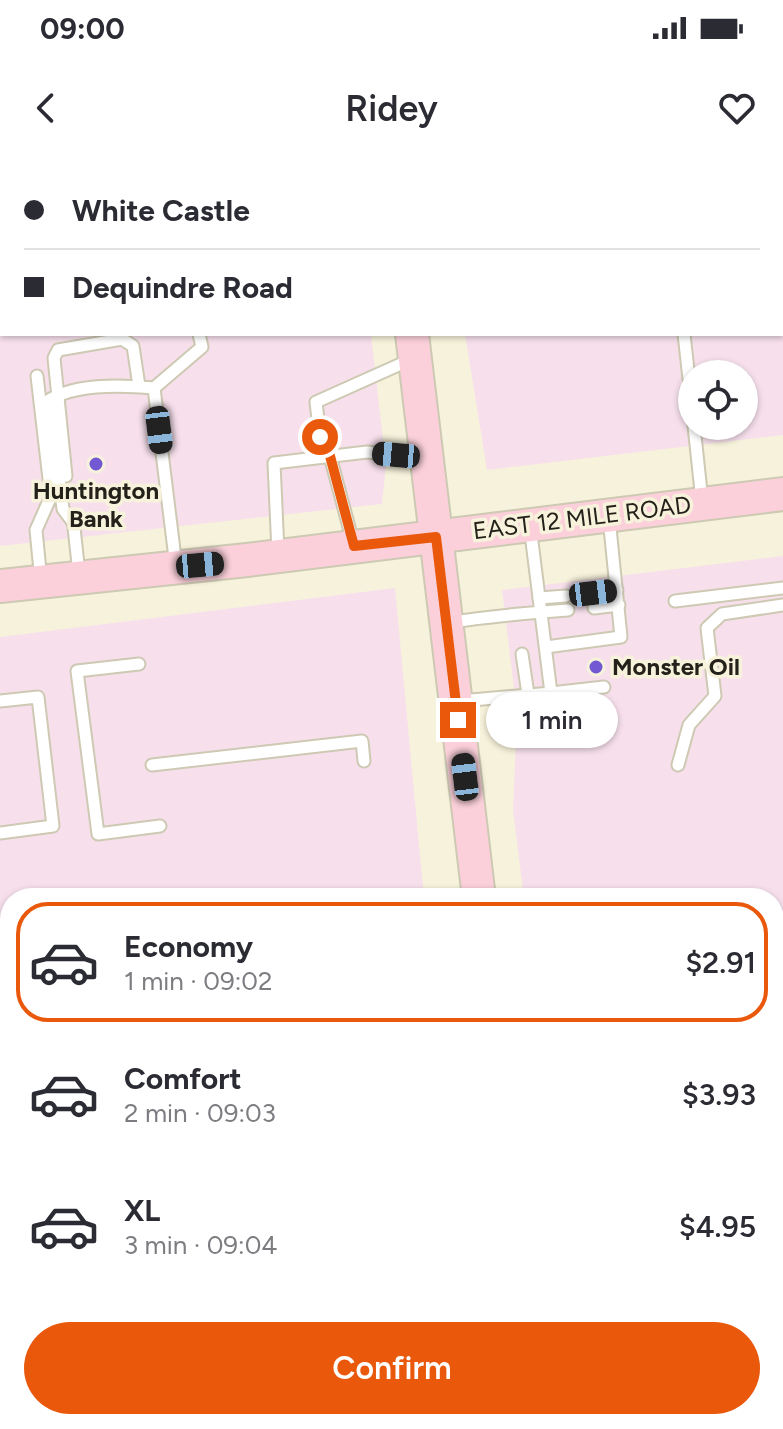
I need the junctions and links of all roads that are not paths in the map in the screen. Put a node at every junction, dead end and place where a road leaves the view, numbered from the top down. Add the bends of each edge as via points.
1 (199, 336) edge
2 (684, 336) edge
3 (413, 346) edge
4 (687, 360) edge
5 (37, 376) dead end
6 (139, 386) junction
7 (154, 388) junction
8 (58, 395) junction
9 (695, 440) edge
10 (330, 456) junction
11 (426, 457) junction
12 (66, 476) dead end
13 (783, 494) edge
14 (68, 495) dead end
15 (702, 503) junction
16 (608, 515) junction
17 (530, 524) junction
18 (75, 525) junction
19 (436, 537) junction
20 (354, 546) junction
21 (278, 556) junction
22 (176, 567) junction
23 (79, 578) junction
24 (41, 581) junction
25 (0, 586) edge
26 (783, 588) edge
27 (617, 590) junction
28 (593, 593) dead end
29 (566, 596) dead end
30 (539, 598) junction
31 (675, 601) dead end
32 (619, 605) junction
33 (783, 605) edge
34 (594, 608) dead end
35 (568, 610) dead end
36 (541, 612) junction
37 (447, 624) junction
38 (546, 647) junction
39 (522, 654) dead end
40 (139, 664) dead end
41 (604, 687) dead end
42 (551, 693) junction
43 (528, 694) junction
44 (0, 701) edge
45 (455, 701) junction
46 (364, 761) dead end
47 (152, 765) dead end
48 (678, 765) dead end
49 (160, 826) dead end
50 (0, 833) edge
51 (478, 888) edge

1 - 7 lane via 202,347
2 - 4 lane
3 - 10 lane via 316,402 320,437
3 - 11 main road
5 - 24 lane via 51,496 36,530
6 - 7 lane
6 - 8 lane via 110,385
6 - 8 lane via 133,346 122,339 58,350
7 - 22 lane
8 - 12 lane
8 - 18 lane via 49,400 63,509
9 - 15 lane
10 - 11 lane via 367,452
10 - 20 lane
10 - 21 lane via 274,463
11 - 19 main road
13 - 15 main road, EAST 12 MILE ROAD
14 - 18 lane
15 - 16 main road, EAST 12 MILE ROAD
16 - 17 main road, EAST 12 MILE ROAD
16 - 27 lane
17 - 19 main road, EAST 12 MILE ROAD
17 - 30 lane
18 - 23 lane
19 - 20 main road, EAST 12 MILE ROAD
19 - 37 main road
20 - 21 main road, EAST 12 MILE ROAD
21 - 22 main road, EAST 12 MILE ROAD
22 - 23 main road, EAST 12 MILE ROAD
23 - 24 main road, EAST 12 MILE ROAD
24 - 25 main road, EAST 12 MILE ROAD
26 - 31 lane
27 - 28 lane
27 - 32 lane
29 - 30 lane
30 - 36 lane
32 - 34 lane
32 - 38 lane via 621,637
33 - 48 lane via 722,614 707,628 715,696 689,725
35 - 36 lane
36 - 37 lane via 518,621 501,614
36 - 38 lane
37 - 45 main road
38 - 42 lane
39 - 43 lane
40 - 49 lane via 77,671 98,834
41 - 42 lane
42 - 43 lane
43 - 45 lane
44 - 50 lane via 38,697 53,826
45 - 51 main road
46 - 47 lane via 362,741

